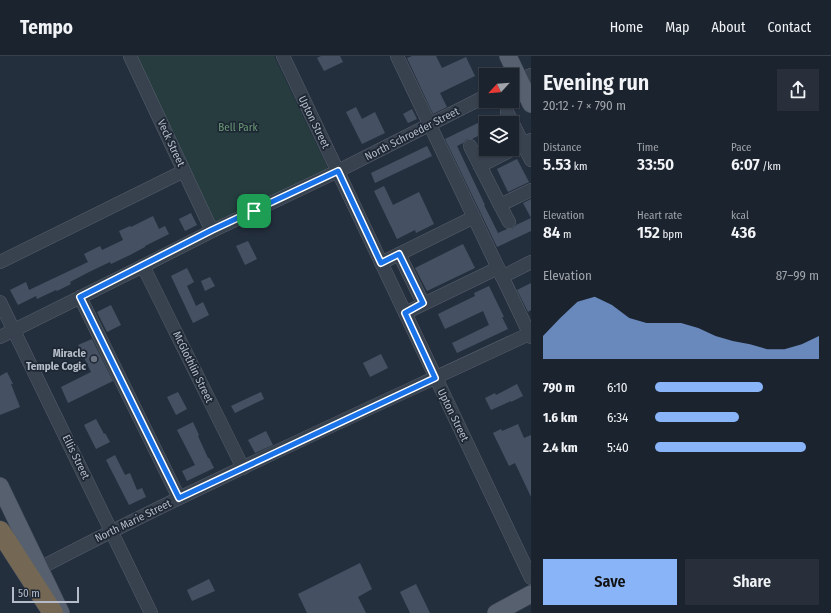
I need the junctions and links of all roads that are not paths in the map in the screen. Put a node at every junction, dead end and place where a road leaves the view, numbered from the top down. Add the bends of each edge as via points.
1 (130, 56) edge
2 (283, 56) edge
3 (397, 56) edge
4 (508, 56) edge
5 (521, 79) edge
6 (479, 100) edge
7 (531, 104) edge
8 (507, 112) dead end
9 (430, 125) junction
10 (527, 142) edge
11 (470, 146) dead end
12 (531, 160) edge
13 (480, 166) junction
14 (184, 171) junction
15 (338, 171) junction
16 (531, 190) edge
17 (500, 205) junction
18 (474, 217) junction
19 (509, 222) dead end
20 (212, 230) junction
21 (399, 254) junction
22 (0, 262) edge
23 (531, 262) edge
24 (381, 263) junction
25 (143, 266) junction
26 (500, 272) junction
27 (80, 297) junction
28 (0, 302) edge
29 (423, 303) junction
30 (405, 313) junction
31 (527, 317) edge
32 (14, 331) junction
33 (530, 335) edge
34 (0, 337) edge
35 (435, 378) junction
36 (243, 468) junction
37 (0, 486) edge
38 (179, 498) junction
39 (0, 531) edge
40 (112, 531) junction
41 (40, 568) junction
42 (531, 578) edge
43 (531, 594) edge
44 (53, 613) edge
45 (61, 613) edge
46 (151, 613) edge
47 (496, 613) edge

1 - 14 street, Veck Street
2 - 15 street, Upton Street
3 - 9 street
4 - 5 main road
5 - 7 main road
6 - 9 street, North Schroeder Street
8 - 10 street
9 - 15 street, North Schroeder Street
9 - 18 street
10 - 12 street
10 - 13 street
11 - 13 street
13 - 17 street
14 - 20 street, Veck Street
14 - 22 street
15 - 20 street, North Schroeder Street
15 - 24 street, Upton Street
16 - 17 street
17 - 19 street
18 - 21 street
18 - 26 street
20 - 25 street, North Schroeder Street
21 - 24 street
21 - 29 street
23 - 26 street
24 - 30 street, Upton Street
25 - 27 street, North Schroeder Street
25 - 36 street, McGlothlin Street
26 - 29 street
26 - 31 street
27 - 32 street, North Schroeder Street
27 - 38 street
28 - 32 street, Ellis Street
29 - 30 street
30 - 35 street, Upton Street
31 - 33 street
32 - 34 street, North Schroeder Street
32 - 40 street, Ellis Street
33 - 35 street, North Marie Street
35 - 36 street, North Marie Street
35 - 42 street, Upton Street
36 - 38 street, North Marie Street
37 - 41 main road
38 - 40 street, North Marie Street
39 - 44 highway
40 - 41 street, North Marie Street
40 - 46 street, Ellis Street
41 - 45 main road
43 - 47 main road

